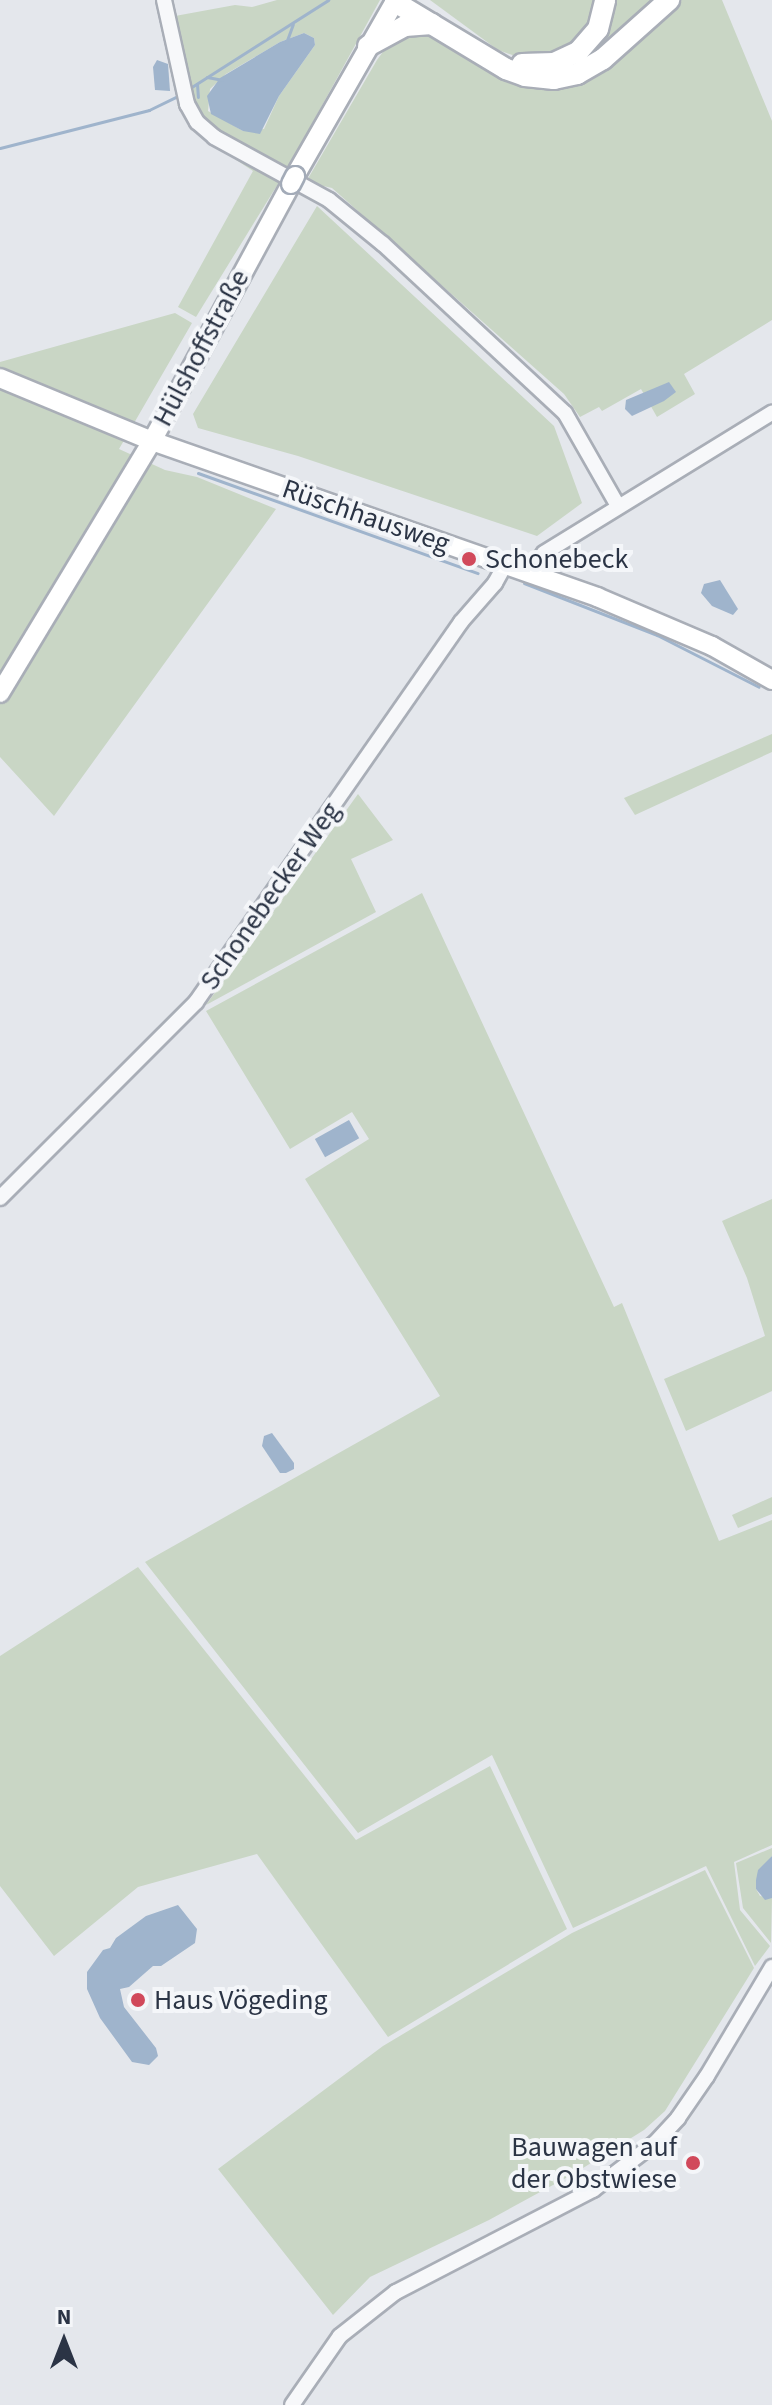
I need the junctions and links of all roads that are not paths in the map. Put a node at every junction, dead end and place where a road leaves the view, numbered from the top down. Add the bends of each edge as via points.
1 (164, 0) edge
2 (418, 0) edge
3 (605, 0) edge
4 (669, 0) edge
5 (395, 1) edge
6 (432, 24) junction
7 (368, 46) junction
8 (0, 378) edge
9 (772, 413) edge
10 (152, 441) junction
11 (618, 506) junction
12 (505, 565) junction
13 (530, 573) junction
14 (772, 680) edge
15 (0, 693) edge
16 (0, 1198) edge
17 (772, 1967) edge
18 (292, 2405) edge

1 - 11 street via 187,104 197,122 357,221 554,401
2 - 3 highway via 497,54 535,65 562,61 585,47 601,23
4 - 6 highway via 603,59 562,78 515,73
5 - 6 highway
5 - 7 main road, Hülshoffstraße
6 - 7 highway via 405,26
7 - 10 main road, Hülshoffstraße
8 - 10 main road, Rüschhausweg
9 - 11 street
10 - 12 main road, Rüschhausweg
10 - 15 main road, Hülshoffstraße
11 - 13 street via 544,553
12 - 13 main road, Rüschhausweg
12 - 16 street, Schonebecker Weg via 196,1002
13 - 14 main road, Rüschhausweg via 664,624
17 - 18 street via 707,2076 655,2143 593,2190 396,2292 340,2336

